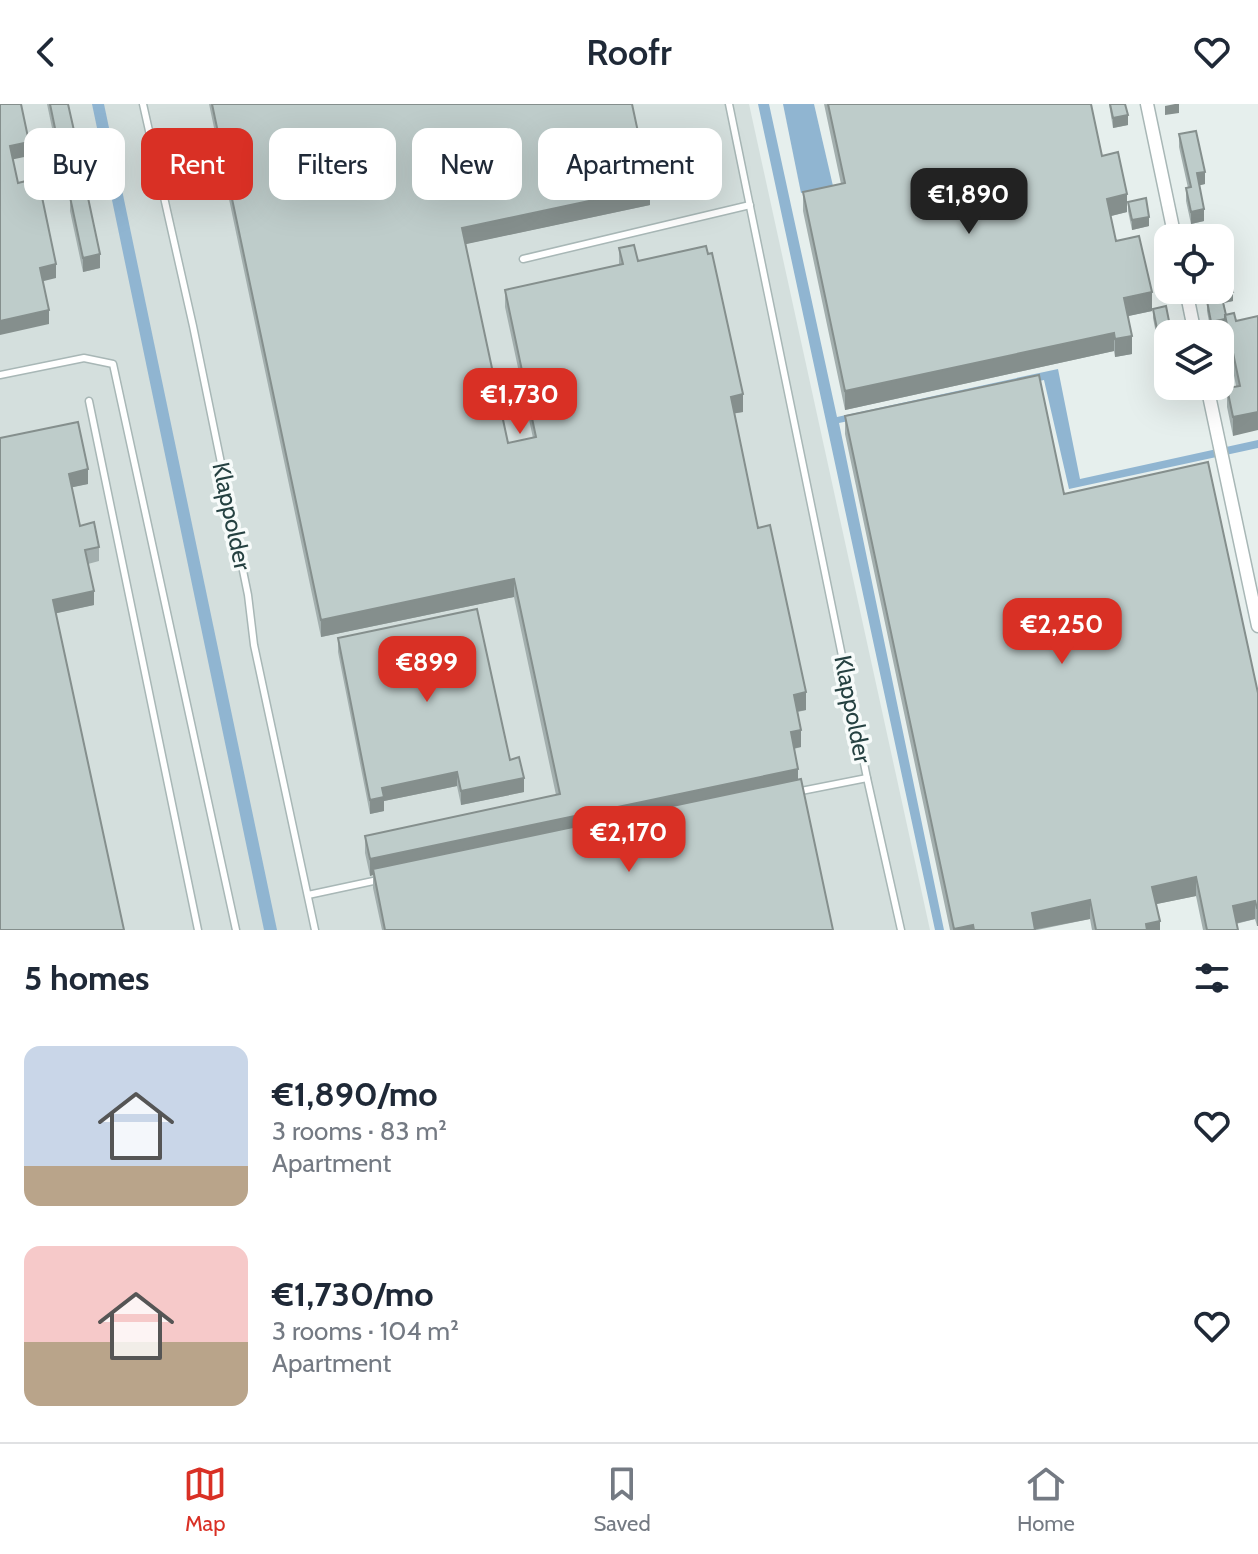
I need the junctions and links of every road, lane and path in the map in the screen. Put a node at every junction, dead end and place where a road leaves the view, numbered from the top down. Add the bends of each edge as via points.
1 (143, 104) edge
2 (729, 104) edge
3 (1147, 104) edge
4 (750, 205) junction
5 (1172, 224) edge
6 (523, 259) dead end
7 (0, 375) edge
8 (1210, 400) edge
9 (89, 401) dead end
10 (1258, 626) edge
11 (867, 778) junction
12 (789, 794) edge
13 (386, 879) edge
14 (308, 895) junction
15 (198, 930) edge
16 (236, 930) edge
17 (315, 930) edge
18 (901, 930) edge

1 - 14 lane, Klappolder
2 - 4 lane, Klappolder
3 - 5 street
4 - 6 lane
4 - 11 lane, Klappolder
7 - 16 lane via 84,358 113,364
8 - 10 street
9 - 15 lane
11 - 12 lane
11 - 18 lane, Klappolder
13 - 14 lane
14 - 17 lane, Klappolder

